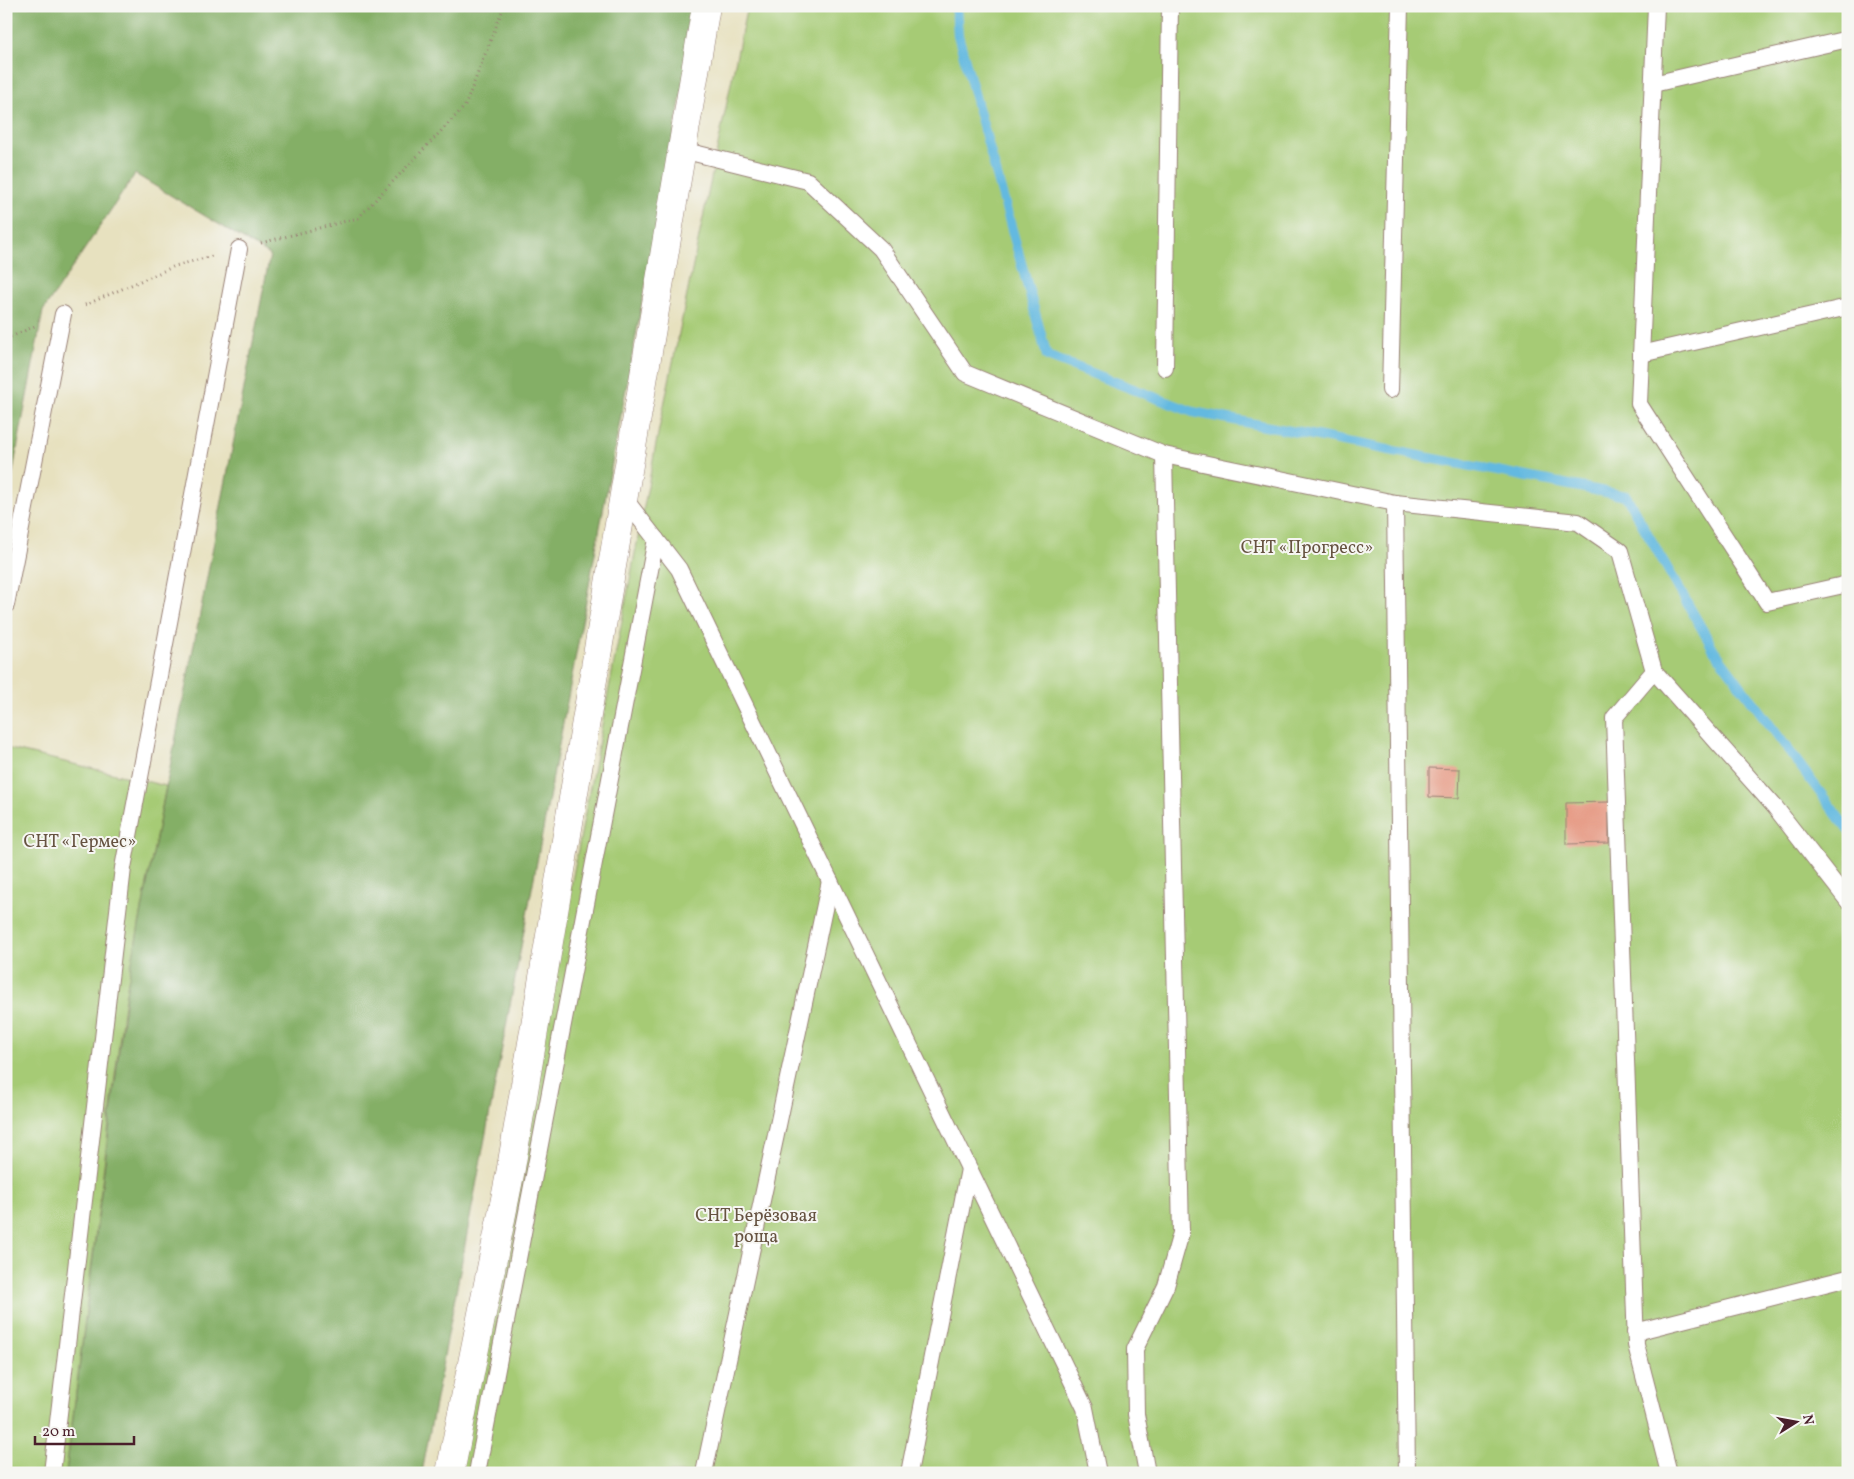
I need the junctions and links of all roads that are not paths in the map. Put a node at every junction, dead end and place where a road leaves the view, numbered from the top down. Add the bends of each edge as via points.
1 (706, 6) edge
2 (1170, 6) edge
3 (1400, 6) edge
4 (1656, 6) edge
5 (1848, 39) edge
6 (1653, 84) junction
7 (682, 150) junction
8 (239, 249) road end
9 (1848, 307) edge
10 (63, 314) road end
11 (1641, 354) junction
12 (1165, 368) dead end
13 (1390, 390) dead end
14 (1164, 455) junction
15 (624, 498) junction
16 (1395, 503) junction
17 (656, 539) junction
18 (1848, 584) edge
19 (6, 605) edge
20 (1654, 671) junction
21 (830, 880) junction
22 (1848, 901) edge
23 (969, 1169) junction
24 (1848, 1278) edge
25 (1635, 1332) junction
26 (52, 1473) edge
27 (450, 1473) edge
28 (476, 1473) edge
29 (704, 1473) edge
30 (909, 1473) edge
31 (1098, 1473) edge
32 (1147, 1473) edge
33 (1407, 1473) edge
34 (1669, 1473) edge

1 - 7 street
2 - 12 lane
3 - 13 lane
4 - 6 lane
5 - 6 lane
6 - 11 lane
7 - 14 lane via 808,181 881,249 965,373
7 - 15 street
8 - 26 lane via 123,868
9 - 11 lane
10 - 19 lane
11 - 18 lane via 1639,404 1767,602
14 - 16 lane
14 - 32 lane via 1181,1233 1166,1286 1135,1349 1136,1414
15 - 17 lane
15 - 27 street via 510,1174
16 - 20 lane via 1578,522 1620,552
16 - 33 lane
17 - 21 lane via 679,569
17 - 28 lane
20 - 22 lane via 1775,807
20 - 25 lane via 1614,718
21 - 23 lane
21 - 29 lane
23 - 30 lane
23 - 31 lane via 1085,1408
24 - 25 lane
25 - 34 lane

